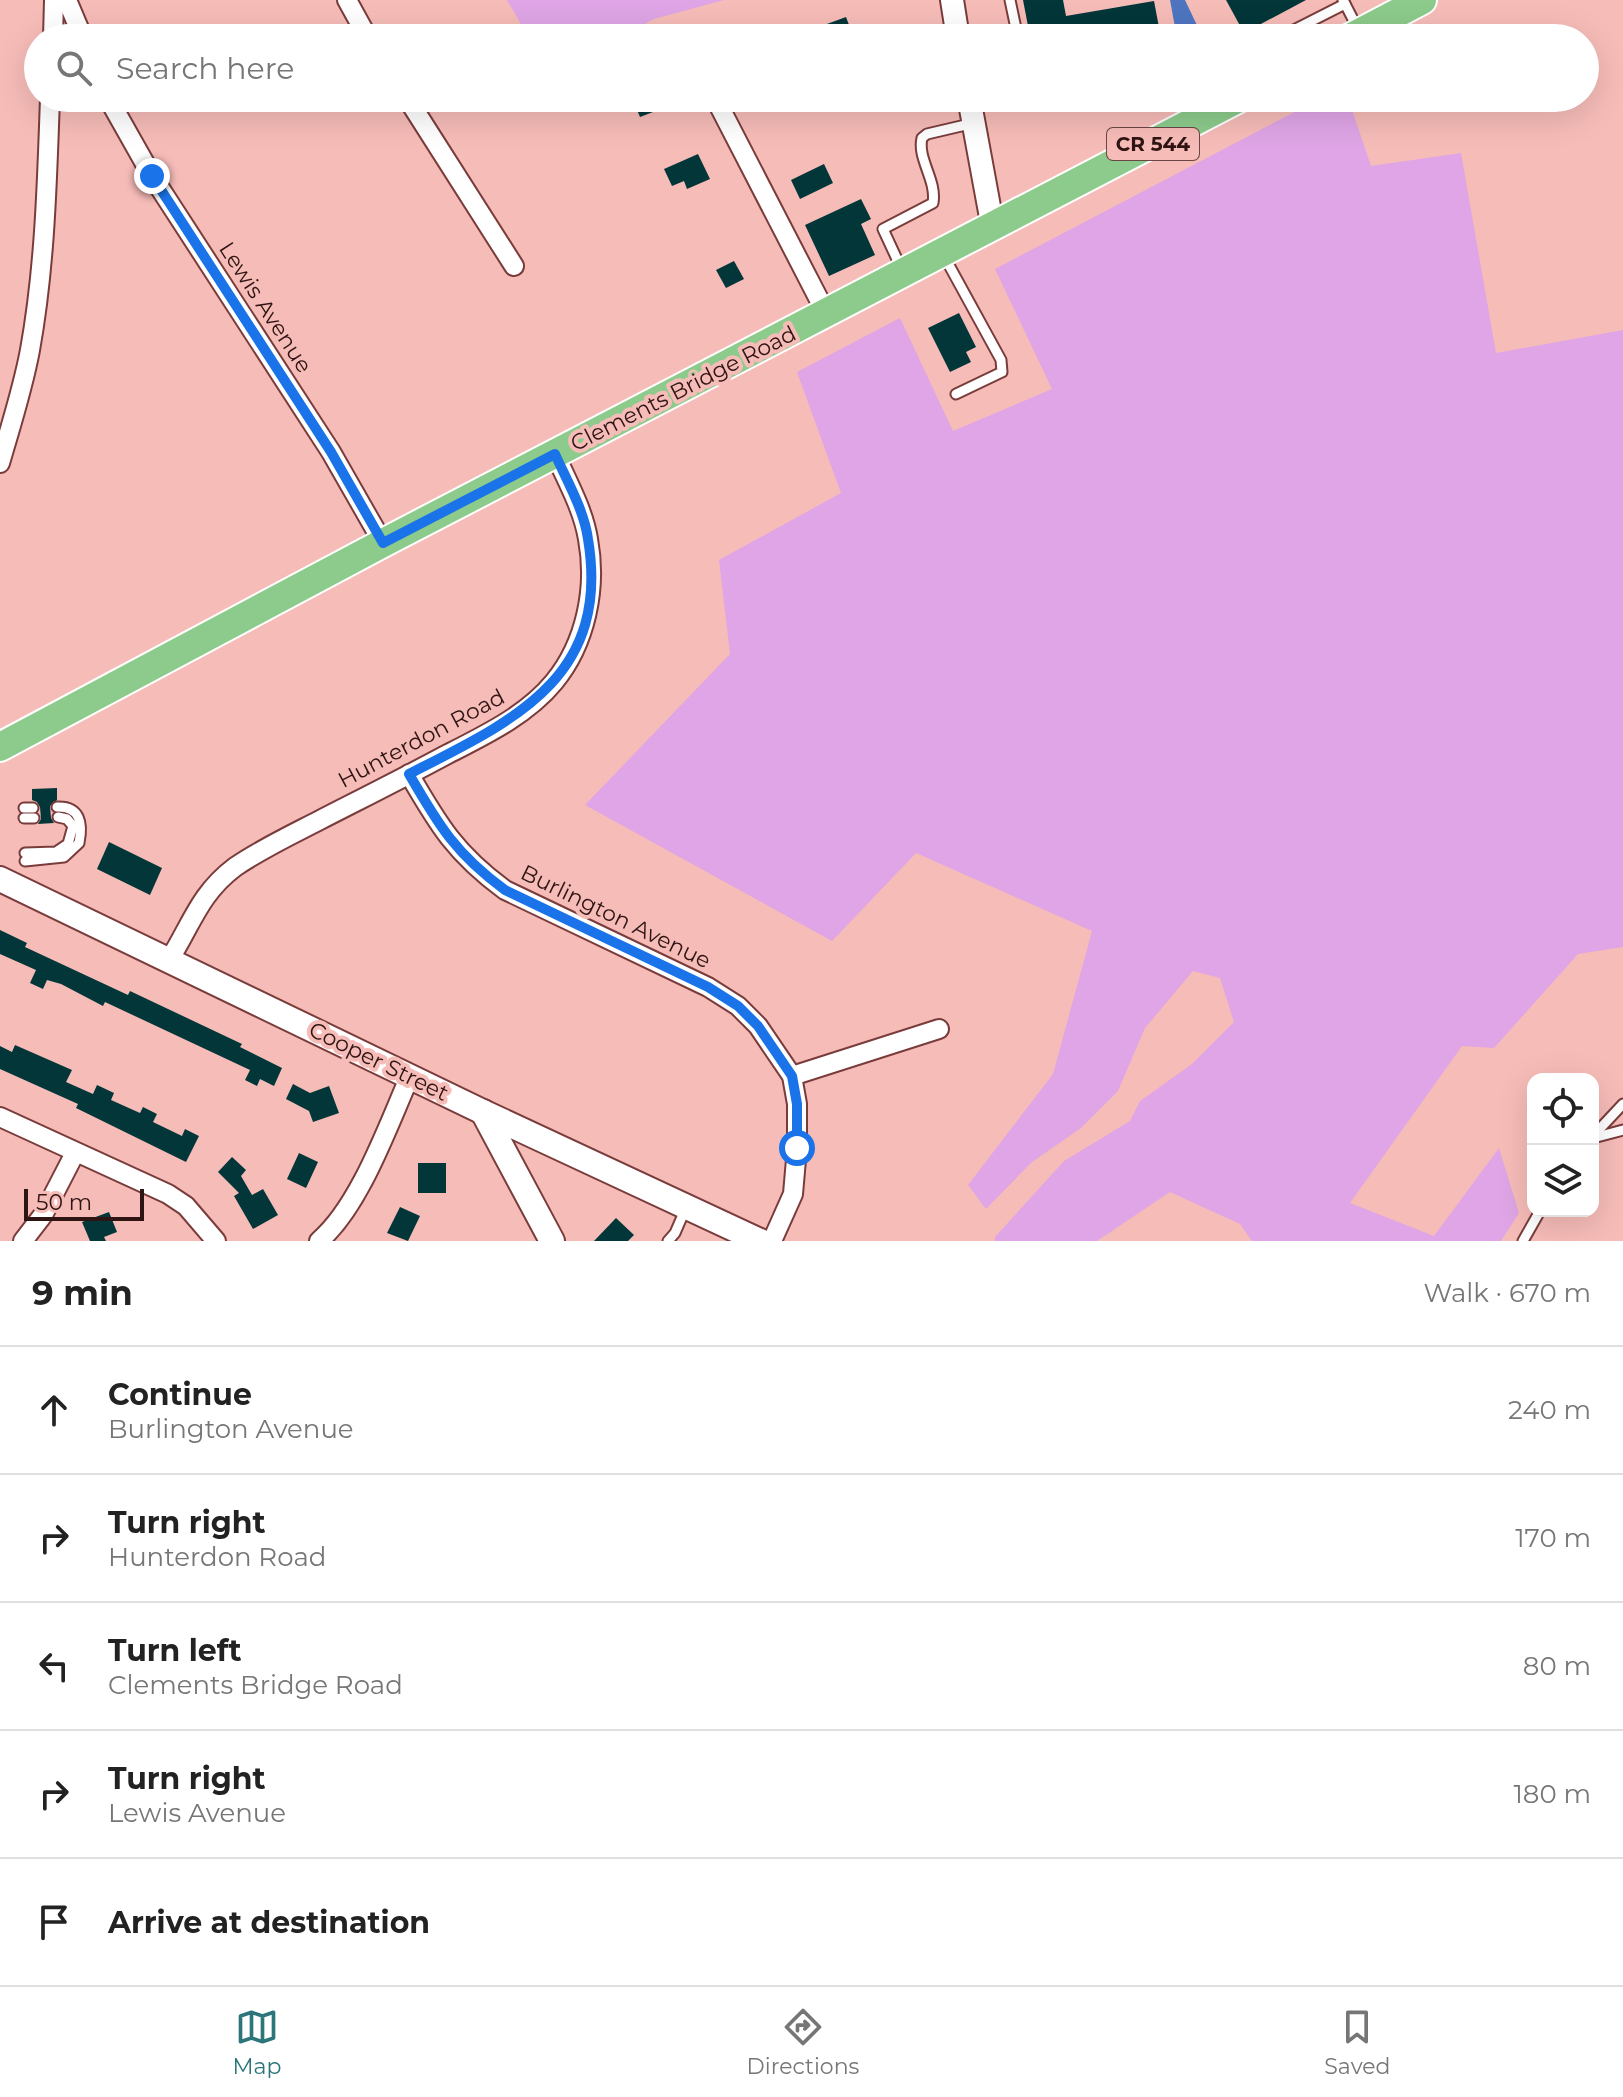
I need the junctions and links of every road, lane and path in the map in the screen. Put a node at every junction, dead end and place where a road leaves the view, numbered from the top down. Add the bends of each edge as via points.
1 (54, 0) edge
2 (67, 0) edge
3 (347, 0) edge
4 (952, 0) edge
5 (1010, 0) edge
6 (1422, 0) edge
7 (1344, 2) edge
8 (53, 24) edge
9 (77, 24) edge
10 (360, 24) edge
11 (956, 24) edge
12 (1015, 24) edge
13 (1304, 24) edge
14 (1351, 24) edge
15 (1376, 24) edge
16 (49, 112) edge
17 (116, 112) edge
18 (416, 112) edge
19 (722, 112) edge
20 (972, 112) edge
21 (1205, 112) edge
22 (974, 123) junction
23 (996, 226) junction
24 (942, 253) junction
25 (514, 266) dead end
26 (903, 273) junction
27 (826, 313) junction
28 (956, 394) dead end
29 (555, 454) junction
30 (0, 463) edge
31 (383, 543) junction
32 (0, 747) edge
33 (409, 774) junction
34 (58, 812) dead end
35 (25, 857) dead end
36 (0, 879) edge
37 (169, 960) junction
38 (939, 1029) dead end
39 (410, 1076) junction
40 (792, 1076) junction
41 (1623, 1104) edge
42 (483, 1112) junction
43 (0, 1117) edge
44 (1599, 1130) edge
45 (1623, 1130) edge
46 (1599, 1136) edge
47 (75, 1153) junction
48 (686, 1206) junction
49 (1537, 1217) edge
50 (23, 1241) edge
51 (216, 1241) edge
52 (319, 1241) edge
53 (552, 1241) edge
54 (668, 1241) edge
55 (760, 1241) edge
56 (772, 1241) edge
57 (1523, 1241) edge

1 - 8 street
2 - 9 street
3 - 10 street
4 - 11 street
5 - 12 lane
6 - 15 main road
7 - 13 lane
7 - 14 lane
16 - 30 street via 39,291
17 - 31 street, Lewis Avenue
18 - 25 street
19 - 27 street
20 - 22 street
21 - 23 main road, Clements Bridge Road / CR 544
22 - 23 street
22 - 26 lane via 922,138 933,203 883,229
23 - 24 main road, Clements Bridge Road / CR 544
24 - 26 main road, Clements Bridge Road / CR 544
24 - 28 lane via 1001,360 1002,372
26 - 27 main road, Clements Bridge Road / CR 544
27 - 29 main road, Clements Bridge Road / CR 544
29 - 31 main road, Clements Bridge Road / CR 544
29 - 33 street, Hunterdon Road via 582,515 591,568 590,599 567,664 532,704
31 - 32 main road, Clements Bridge Road / CR 544
33 - 37 street, Hunterdon Road via 233,868 191,917
33 - 40 street, Burlington Avenue via 440,828 480,872 524,900 738,1006
34 - 35 lane via 68,806 76,812 81,821 79,843 64,857
36 - 37 main road, Cooper Street
37 - 39 main road, Cooper Street
38 - 40 street
39 - 42 main road, Cooper Street
39 - 52 street via 368,1170 343,1214
40 - 56 street, Burlington Avenue via 797,1104 793,1194
41 - 44 lane
42 - 48 main road, Cooper Street
42 - 53 main road
43 - 47 street
45 - 46 lane
47 - 50 street
47 - 51 street via 168,1194 186,1206
48 - 54 lane
48 - 55 main road, Cooper Street
49 - 57 lane

